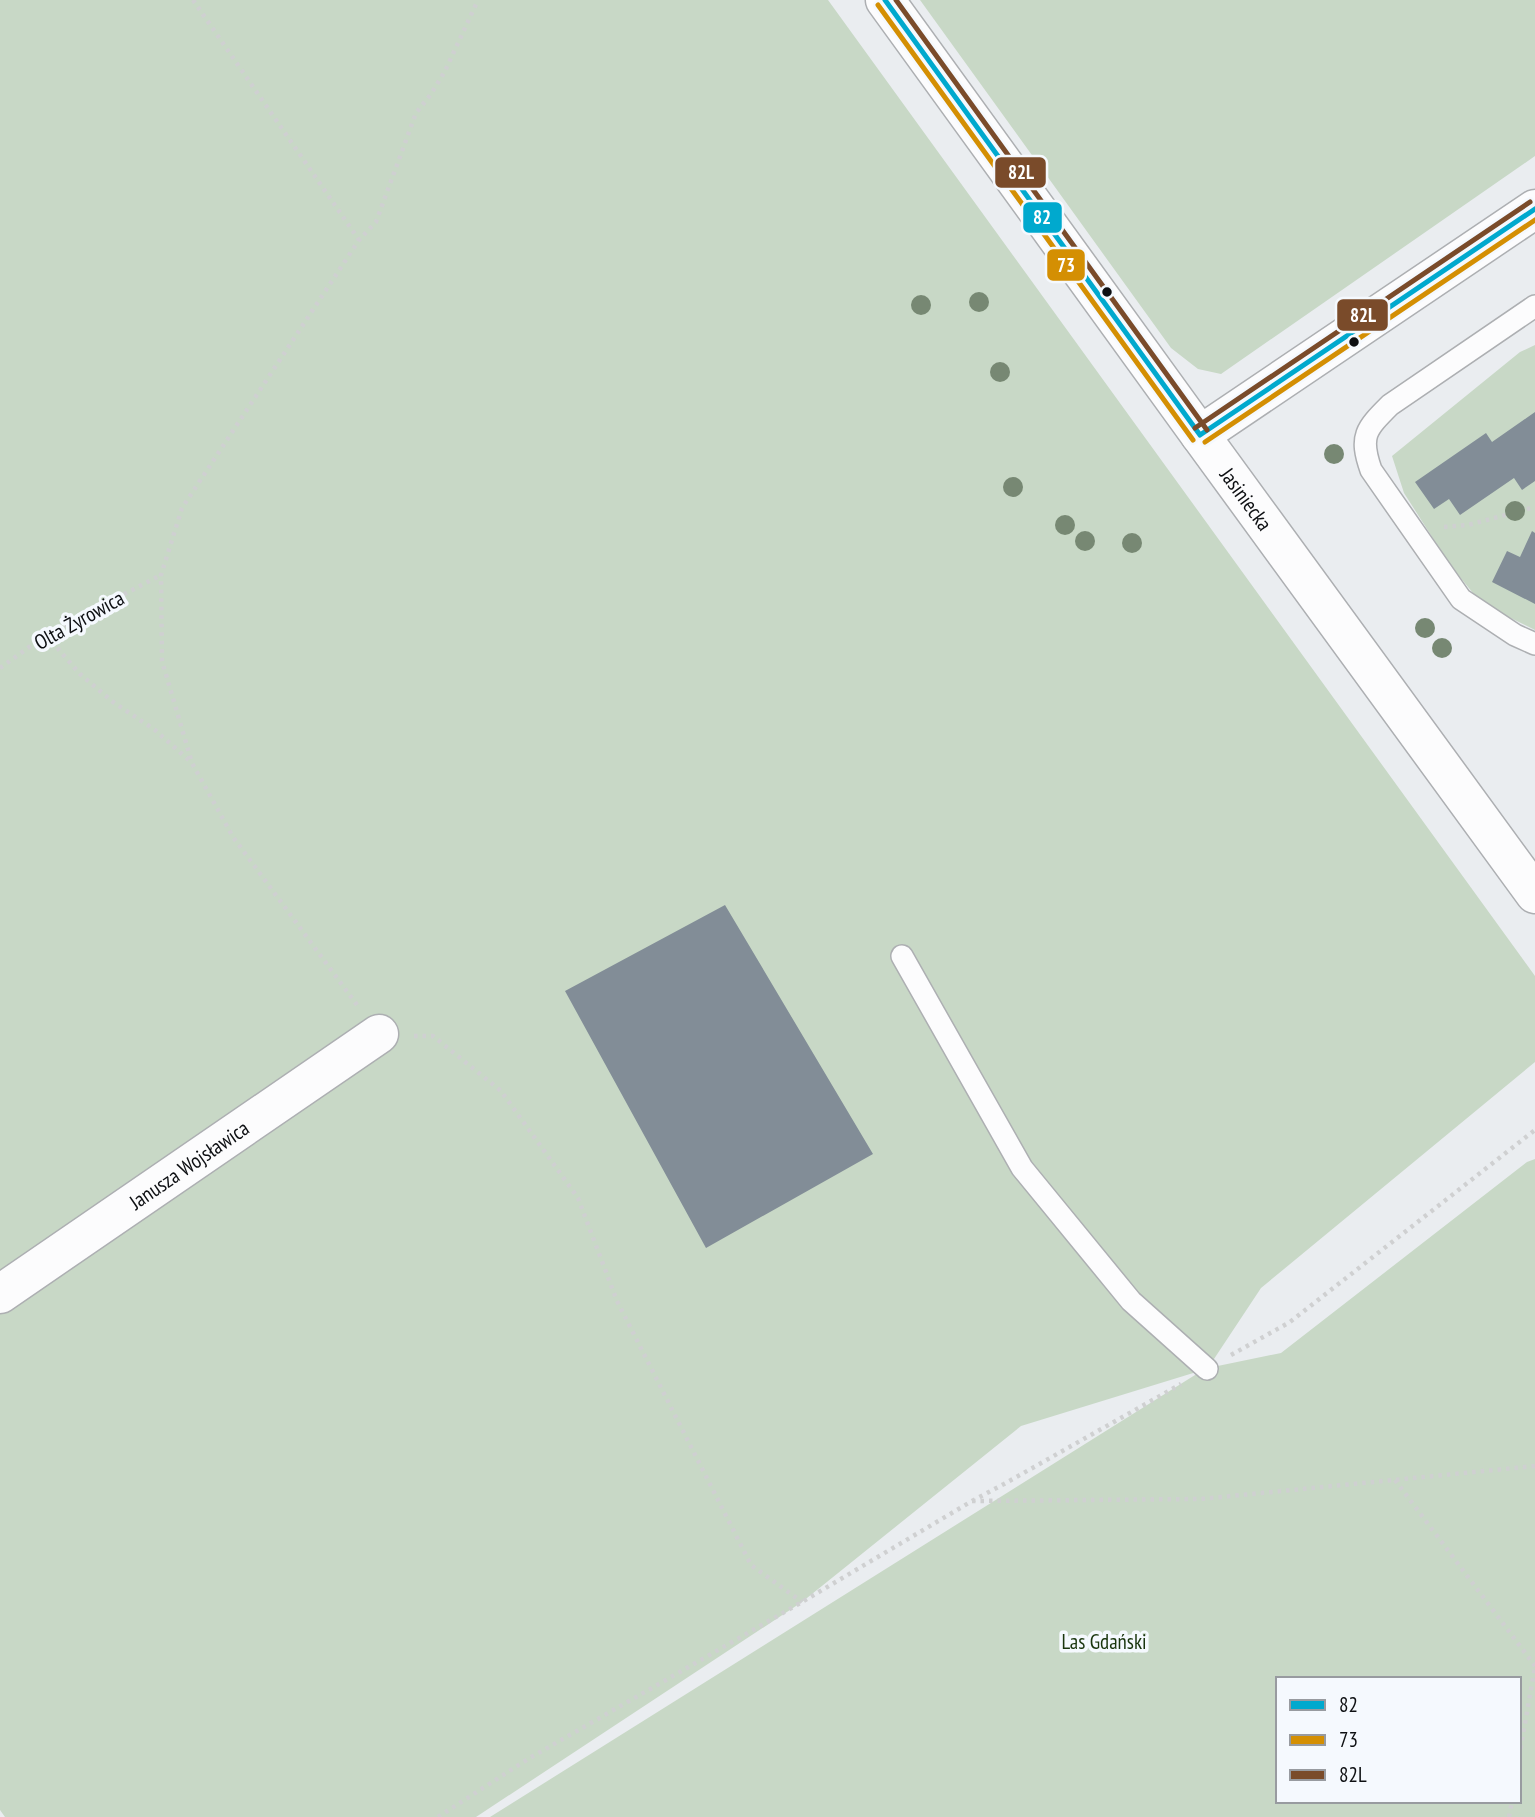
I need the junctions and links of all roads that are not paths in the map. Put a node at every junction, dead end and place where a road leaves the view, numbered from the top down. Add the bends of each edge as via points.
1 (885, 0) edge
2 (1535, 209) edge
3 (1535, 306) edge
4 (1200, 435) junction
5 (1535, 644) edge
6 (1535, 894) edge
7 (902, 956) dead end
8 (379, 1034) road end
9 (0, 1294) edge
10 (1207, 1369) road end

1 - 4 street, Jasiniecka
2 - 4 street
3 - 5 lane via 1390,405 1365,437 1371,470 1461,599
4 - 6 street, Jasiniecka
7 - 10 lane via 1022,1168 1131,1301
8 - 9 street, Janusza Wojsławica

